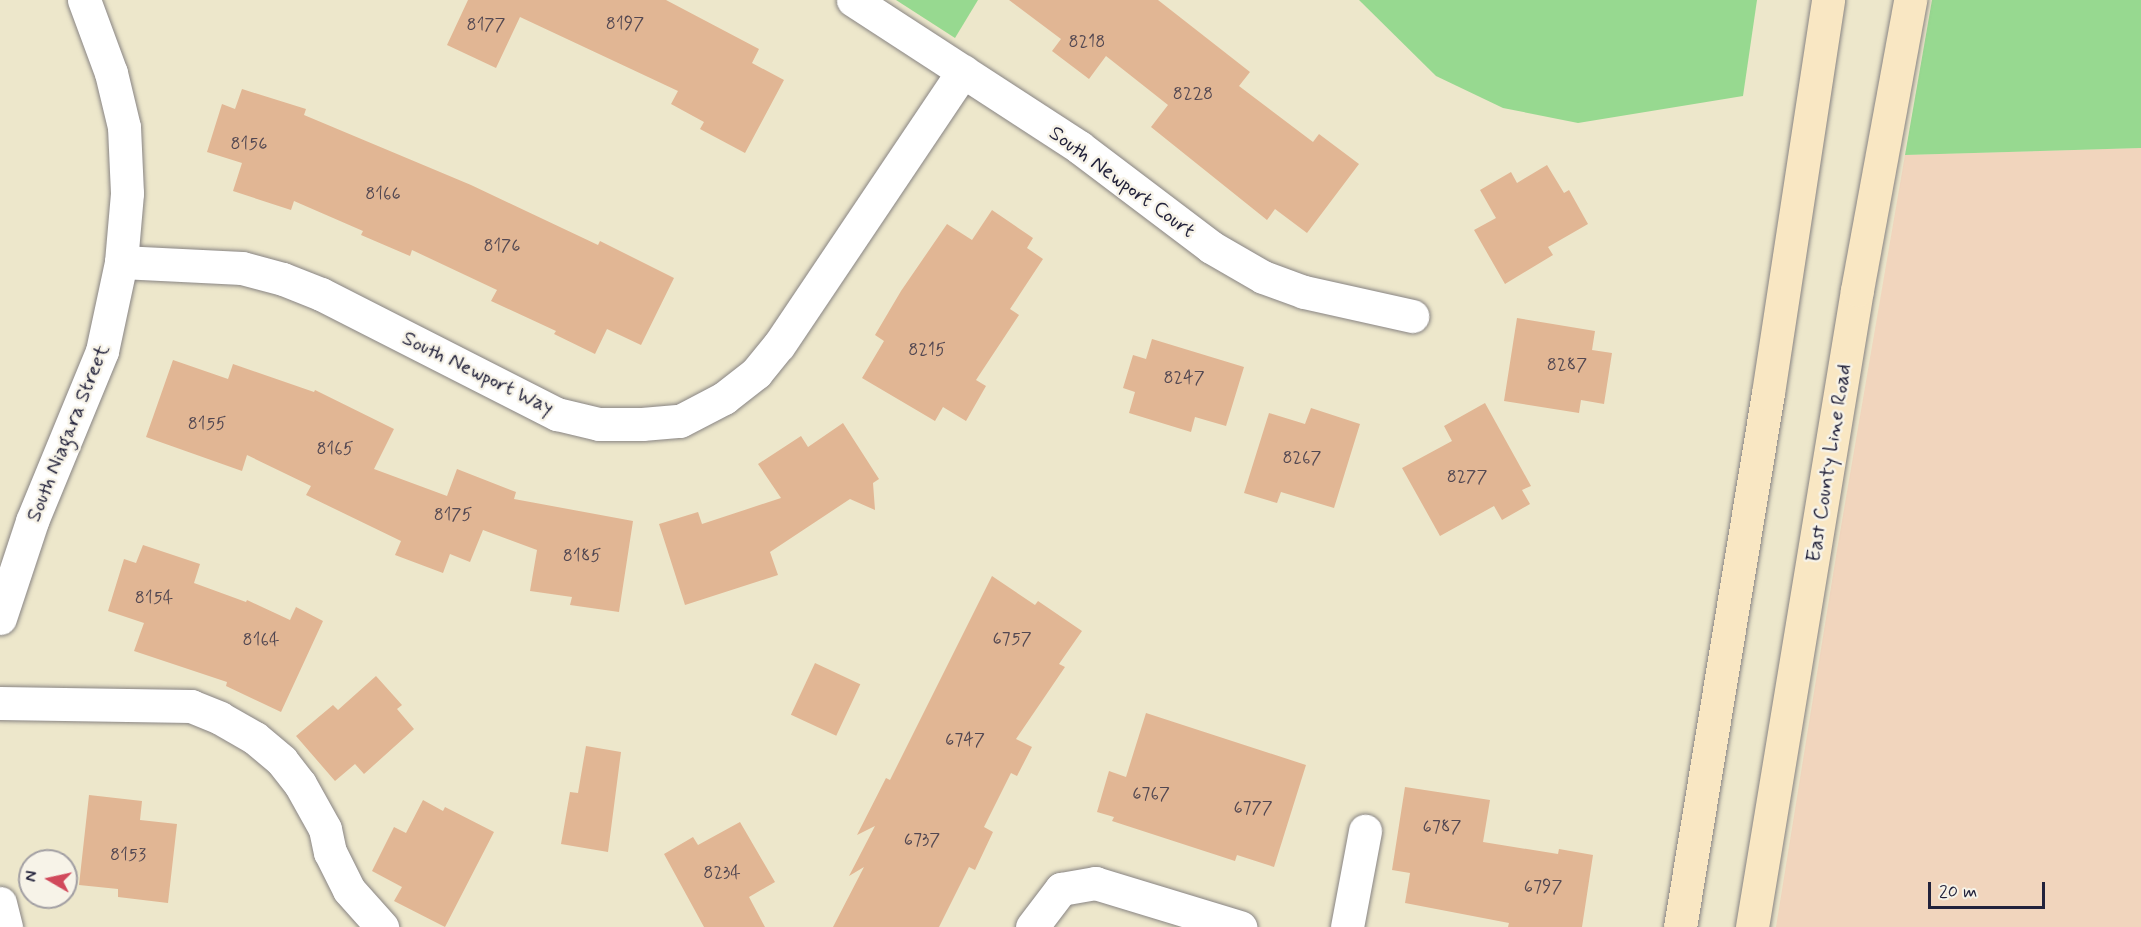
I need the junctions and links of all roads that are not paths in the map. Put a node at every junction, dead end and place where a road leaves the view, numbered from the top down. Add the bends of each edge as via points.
1 (84, 0) edge
2 (853, 0) edge
3 (1828, 0) edge
4 (1910, 0) edge
5 (963, 72) junction
6 (121, 262) junction
7 (1412, 316) dead end
8 (0, 618) edge
9 (0, 703) edge
10 (1365, 831) dead end
11 (0, 903) edge
12 (6, 927) edge
13 (382, 927) edge
14 (1032, 927) edge
15 (1240, 927) edge
16 (1347, 927) edge
17 (1680, 927) edge
18 (1752, 927) edge

1 - 6 street, South Niagara Street via 111,73 124,127 127,193
2 - 5 street, South Newport Court
3 - 17 main road
4 - 18 main road, East County Line Road via 1857,290
5 - 6 street, South Newport Way via 773,352 724,398 680,421 599,424 557,414 321,294 283,279 242,268
5 - 7 street, South Newport Court via 1079,147 1211,247 1263,277 1304,292
6 - 8 street, South Niagara Street via 102,351 32,521
9 - 13 street via 191,706 255,738 300,783 325,829 330,852 349,890
10 - 16 street
11 - 12 street
14 - 15 street via 1061,889 1095,883

